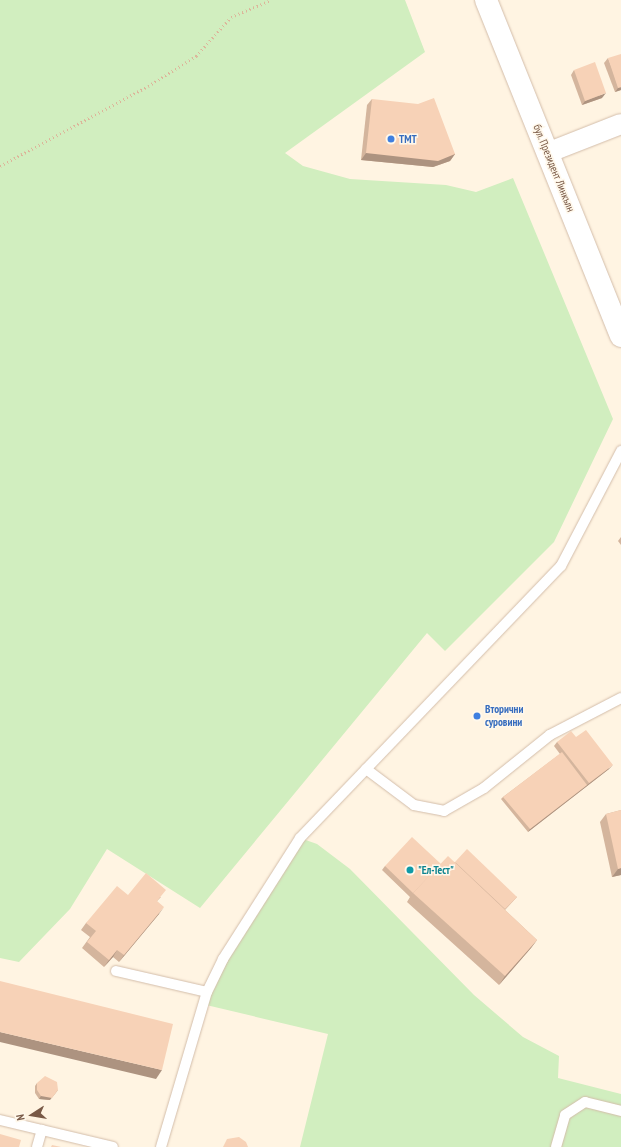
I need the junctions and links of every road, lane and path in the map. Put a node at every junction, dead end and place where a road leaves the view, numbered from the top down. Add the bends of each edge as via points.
1 (271, 0) edge
2 (486, 0) edge
3 (621, 124) edge
4 (547, 153) junction
5 (0, 166) edge
6 (621, 336) edge
7 (621, 451) edge
8 (621, 698) edge
9 (366, 770) junction
10 (116, 972) dead end
11 (207, 992) junction
12 (621, 1111) edge
13 (0, 1120) edge
14 (42, 1130) junction
15 (37, 1147) edge
16 (113, 1147) edge
17 (161, 1147) edge
18 (556, 1147) edge

1 - 5 path via 231,16 196,56 148,86
2 - 4 street, бул. Президент Линкълн
3 - 4 street
4 - 6 street, бул. Президент Линкълн
7 - 9 lane via 561,566
8 - 9 lane via 550,735 484,788 444,811 414,805
9 - 11 lane via 300,838 223,959
10 - 11 lane
11 - 17 lane
12 - 18 lane via 585,1102 565,1115
13 - 14 lane
14 - 15 lane
14 - 16 lane

